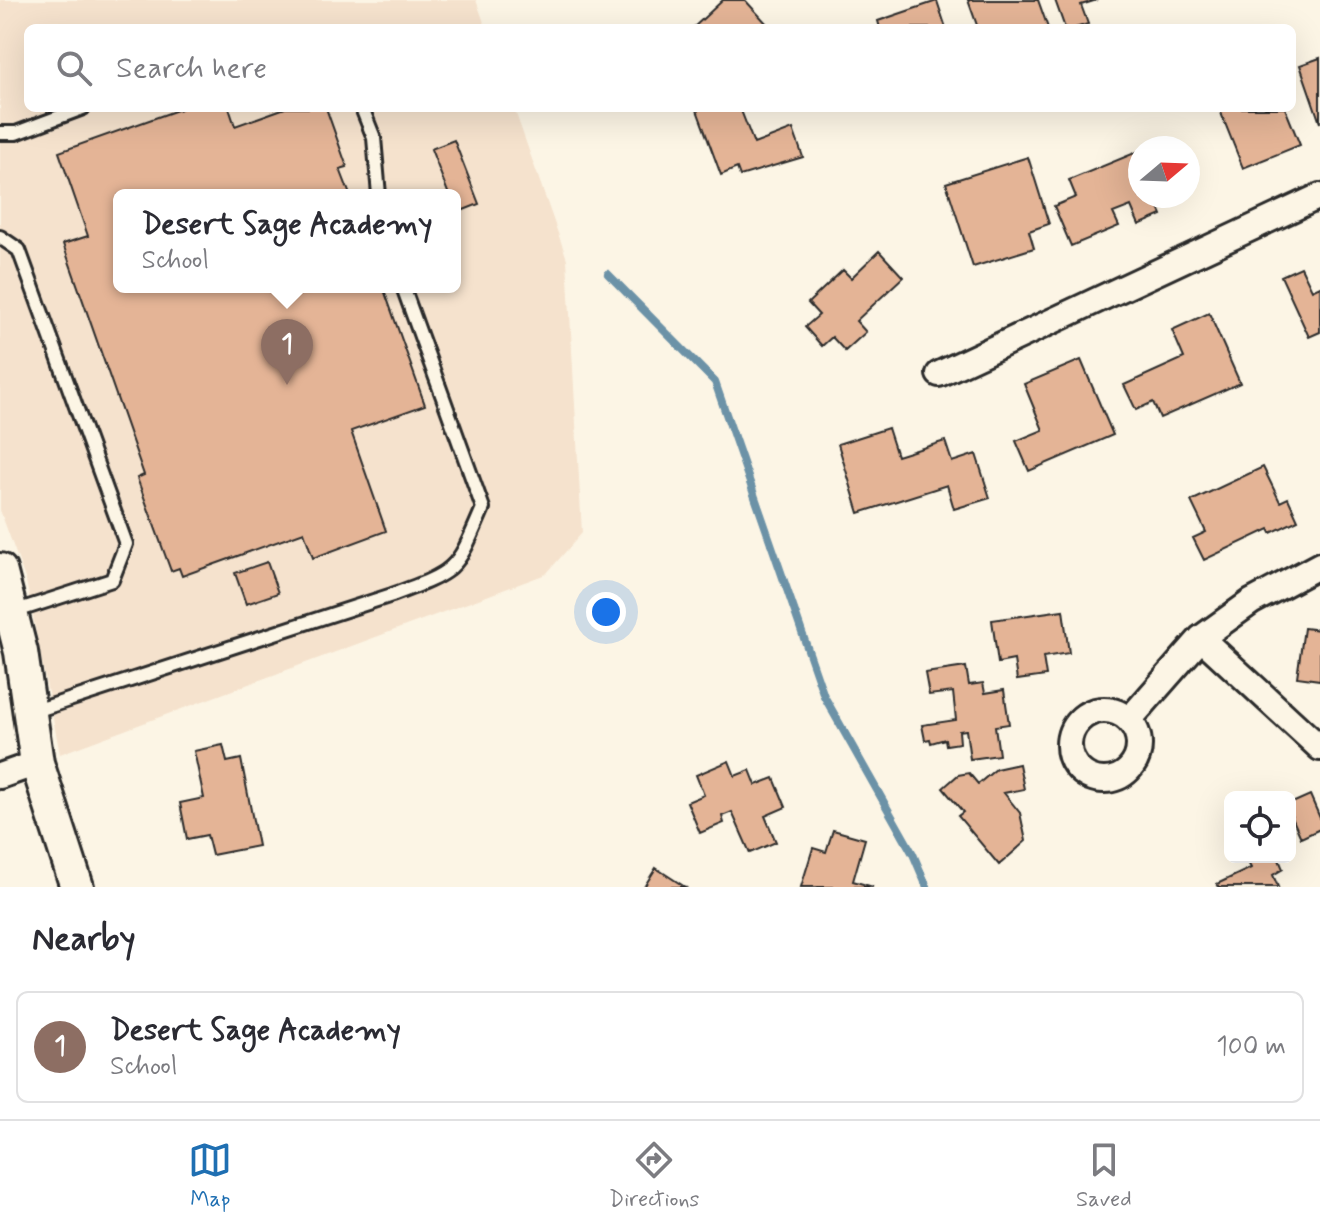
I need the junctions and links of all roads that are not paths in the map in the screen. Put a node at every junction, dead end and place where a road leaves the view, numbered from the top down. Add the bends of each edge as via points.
1 (72, 112) edge
2 (364, 112) edge
3 (0, 133) edge
4 (378, 189) edge
5 (1320, 196) edge
6 (0, 237) edge
7 (405, 293) edge
8 (939, 374) dead end
9 (1320, 565) edge
10 (0, 570) edge
11 (13, 612) junction
12 (1201, 638) junction
13 (29, 713) junction
14 (1129, 720) dead end
15 (1320, 748) edge
16 (37, 763) junction
17 (0, 776) edge
18 (77, 887) edge

1 - 3 lane via 16,133
2 - 4 lane via 374,138
5 - 8 street
6 - 11 lane via 19,250 126,544 112,580
7 - 13 lane via 483,508 460,561 439,578 392,595
9 - 12 street via 1251,602
10 - 11 street
11 - 13 street
12 - 14 street
12 - 15 street
13 - 16 street
16 - 17 street
16 - 18 street

